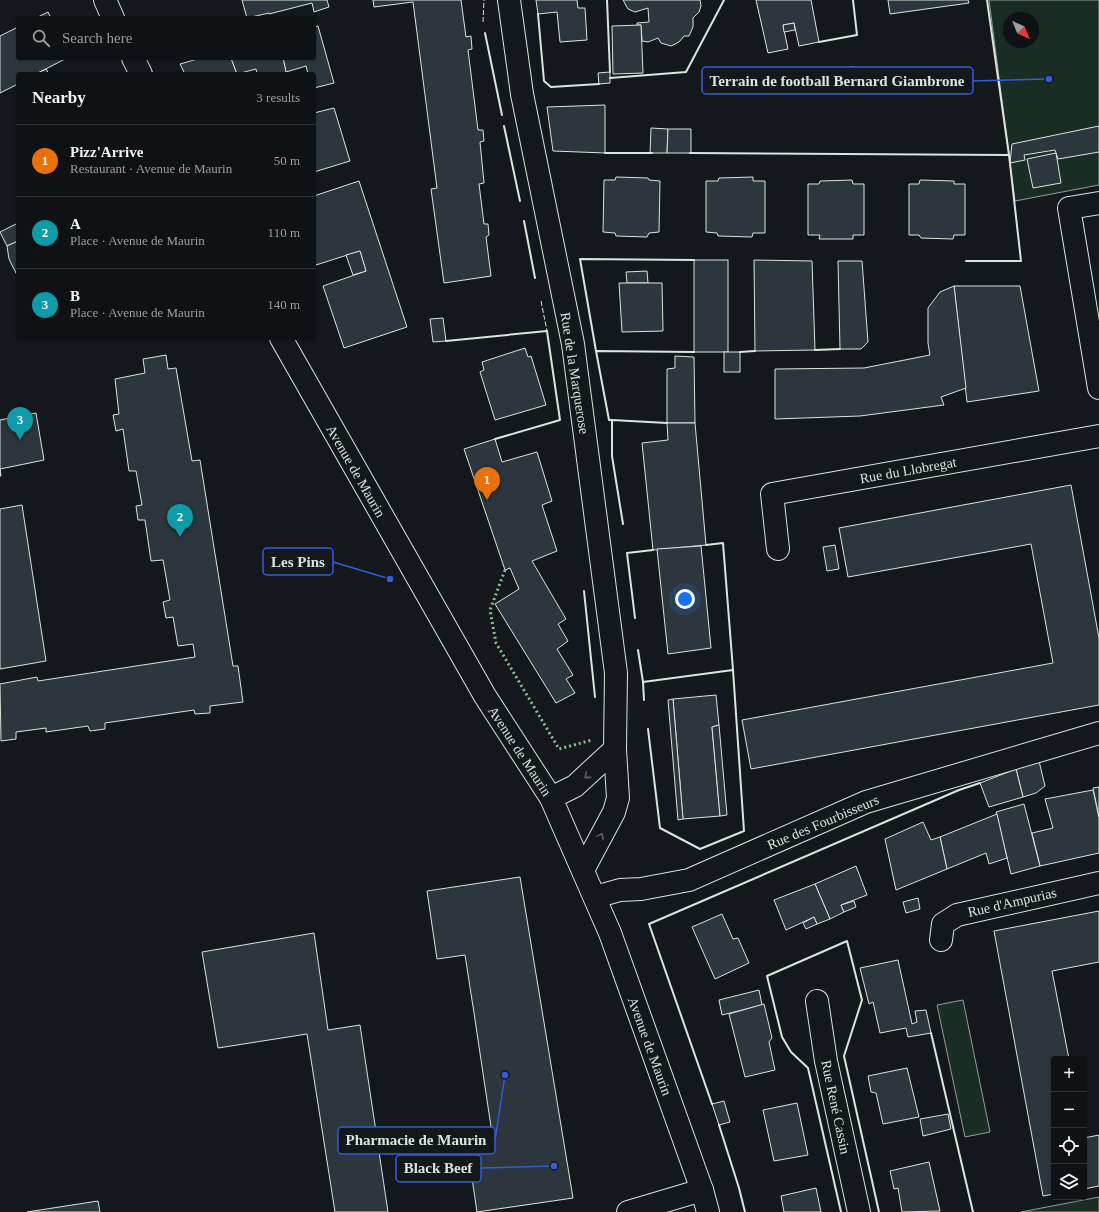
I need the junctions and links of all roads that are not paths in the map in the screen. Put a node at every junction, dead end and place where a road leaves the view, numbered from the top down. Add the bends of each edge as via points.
1 (104, 0) edge
2 (509, 0) edge
3 (112, 16) edge
4 (134, 60) edge
5 (140, 72) edge
6 (1099, 203) edge
7 (282, 340) edge
8 (1099, 388) edge
9 (1099, 436) edge
10 (778, 550) dead end
11 (1099, 733) edge
12 (615, 748) junction
13 (551, 798) junction
14 (583, 870) junction
15 (1099, 883) edge
16 (595, 897) junction
17 (941, 940) dead end
18 (818, 1001) dead end
19 (702, 1190) junction
20 (628, 1212) edge
21 (708, 1212) edge
22 (860, 1212) edge

1 - 3 street
2 - 12 street, Rue de la Marquerose via 522,94 573,344 616,673
4 - 5 street
6 - 8 street via 1069,208
7 - 13 street, Avenue de Maurin via 484,696
9 - 10 street, Rue du Llobregat via 772,494
11 - 16 street, Rue des Fourbisseurs via 866,802 689,880 641,889 620,890
12 -> 13 street via 575,786
14 -> 12 street, Rue de la Marquerose via 614,812 618,798
13 - 14 street, Avenue de Maurin
14 - 16 street, Avenue de Maurin
15 - 17 street, Rue d'Ampurias via 957,915 943,924
16 - 19 street, Avenue de Maurin
18 - 22 street, Rue René Cassin via 826,1061
19 - 20 street
19 - 21 street, Avenue de Maurin

